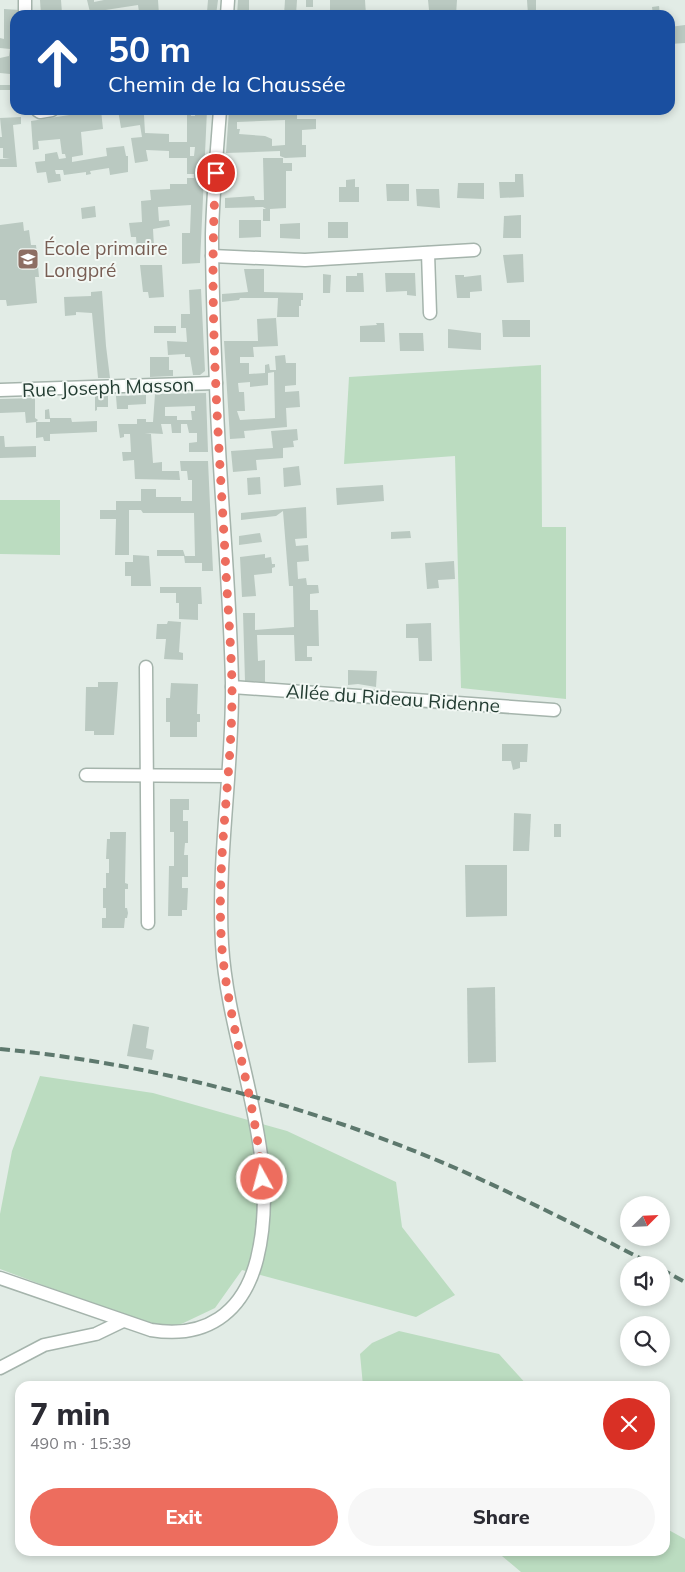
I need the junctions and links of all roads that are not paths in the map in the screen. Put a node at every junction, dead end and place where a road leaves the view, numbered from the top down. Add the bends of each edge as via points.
1 (220, 115) edge
2 (474, 250) dead end
3 (428, 253) junction
4 (212, 256) junction
5 (430, 312) dead end
6 (216, 383) junction
7 (0, 390) edge
8 (146, 667) dead end
9 (232, 687) junction
10 (554, 710) dead end
11 (86, 775) dead end
12 (145, 775) junction
13 (227, 776) junction
14 (148, 923) dead end
15 (0, 1278) edge
16 (123, 1321) junction
17 (0, 1368) edge

1 - 4 street
2 - 3 street
3 - 4 street via 305,260
3 - 5 street
4 - 6 street
6 - 7 street, Rue Joseph Masson
6 - 9 street
8 - 12 street
9 - 10 street, Allée du Rideau Ridenne
9 - 13 street
11 - 12 street
12 - 13 street
12 - 14 street via 148,794
13 - 16 street via 222,946 227,994 254,1121 263,1190 261,1238 250,1278 241,1296 214,1322 188,1332 170,1333
15 - 16 street
16 - 17 street via 96,1334 44,1345

